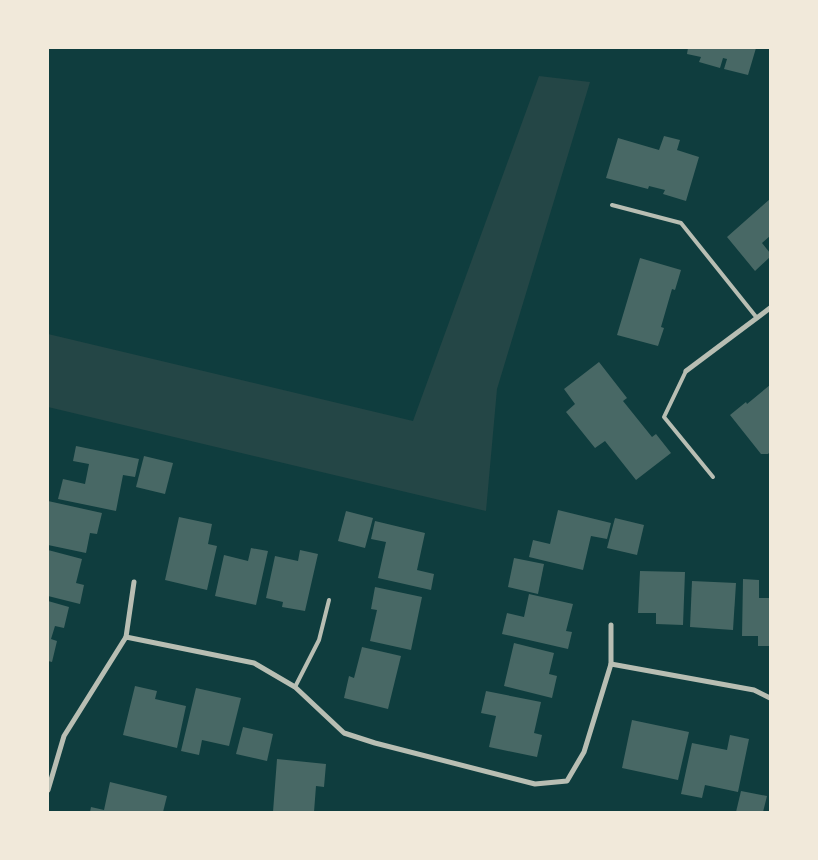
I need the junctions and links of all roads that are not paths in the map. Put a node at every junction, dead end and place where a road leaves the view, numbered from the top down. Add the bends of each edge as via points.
1 (612, 206) dead end
2 (770, 308) edge
3 (757, 318) junction
4 (686, 371) joint
5 (713, 477) dead end
6 (134, 582) dead end
7 (329, 600) dead end
8 (610, 625) dead end
9 (126, 637) junction
10 (611, 664) junction
11 (295, 687) junction
12 (770, 698) edge
13 (48, 790) edge

1 - 3 lane via 681,223
2 - 3 street
3 - 4 street
4 - 5 lane via 664,417
6 - 9 street
7 - 11 lane via 319,640
8 - 10 street
9 - 11 street via 254,664
9 - 13 street via 64,736
10 - 11 street via 584,752 567,781 535,784 344,733
10 - 12 street via 754,690

